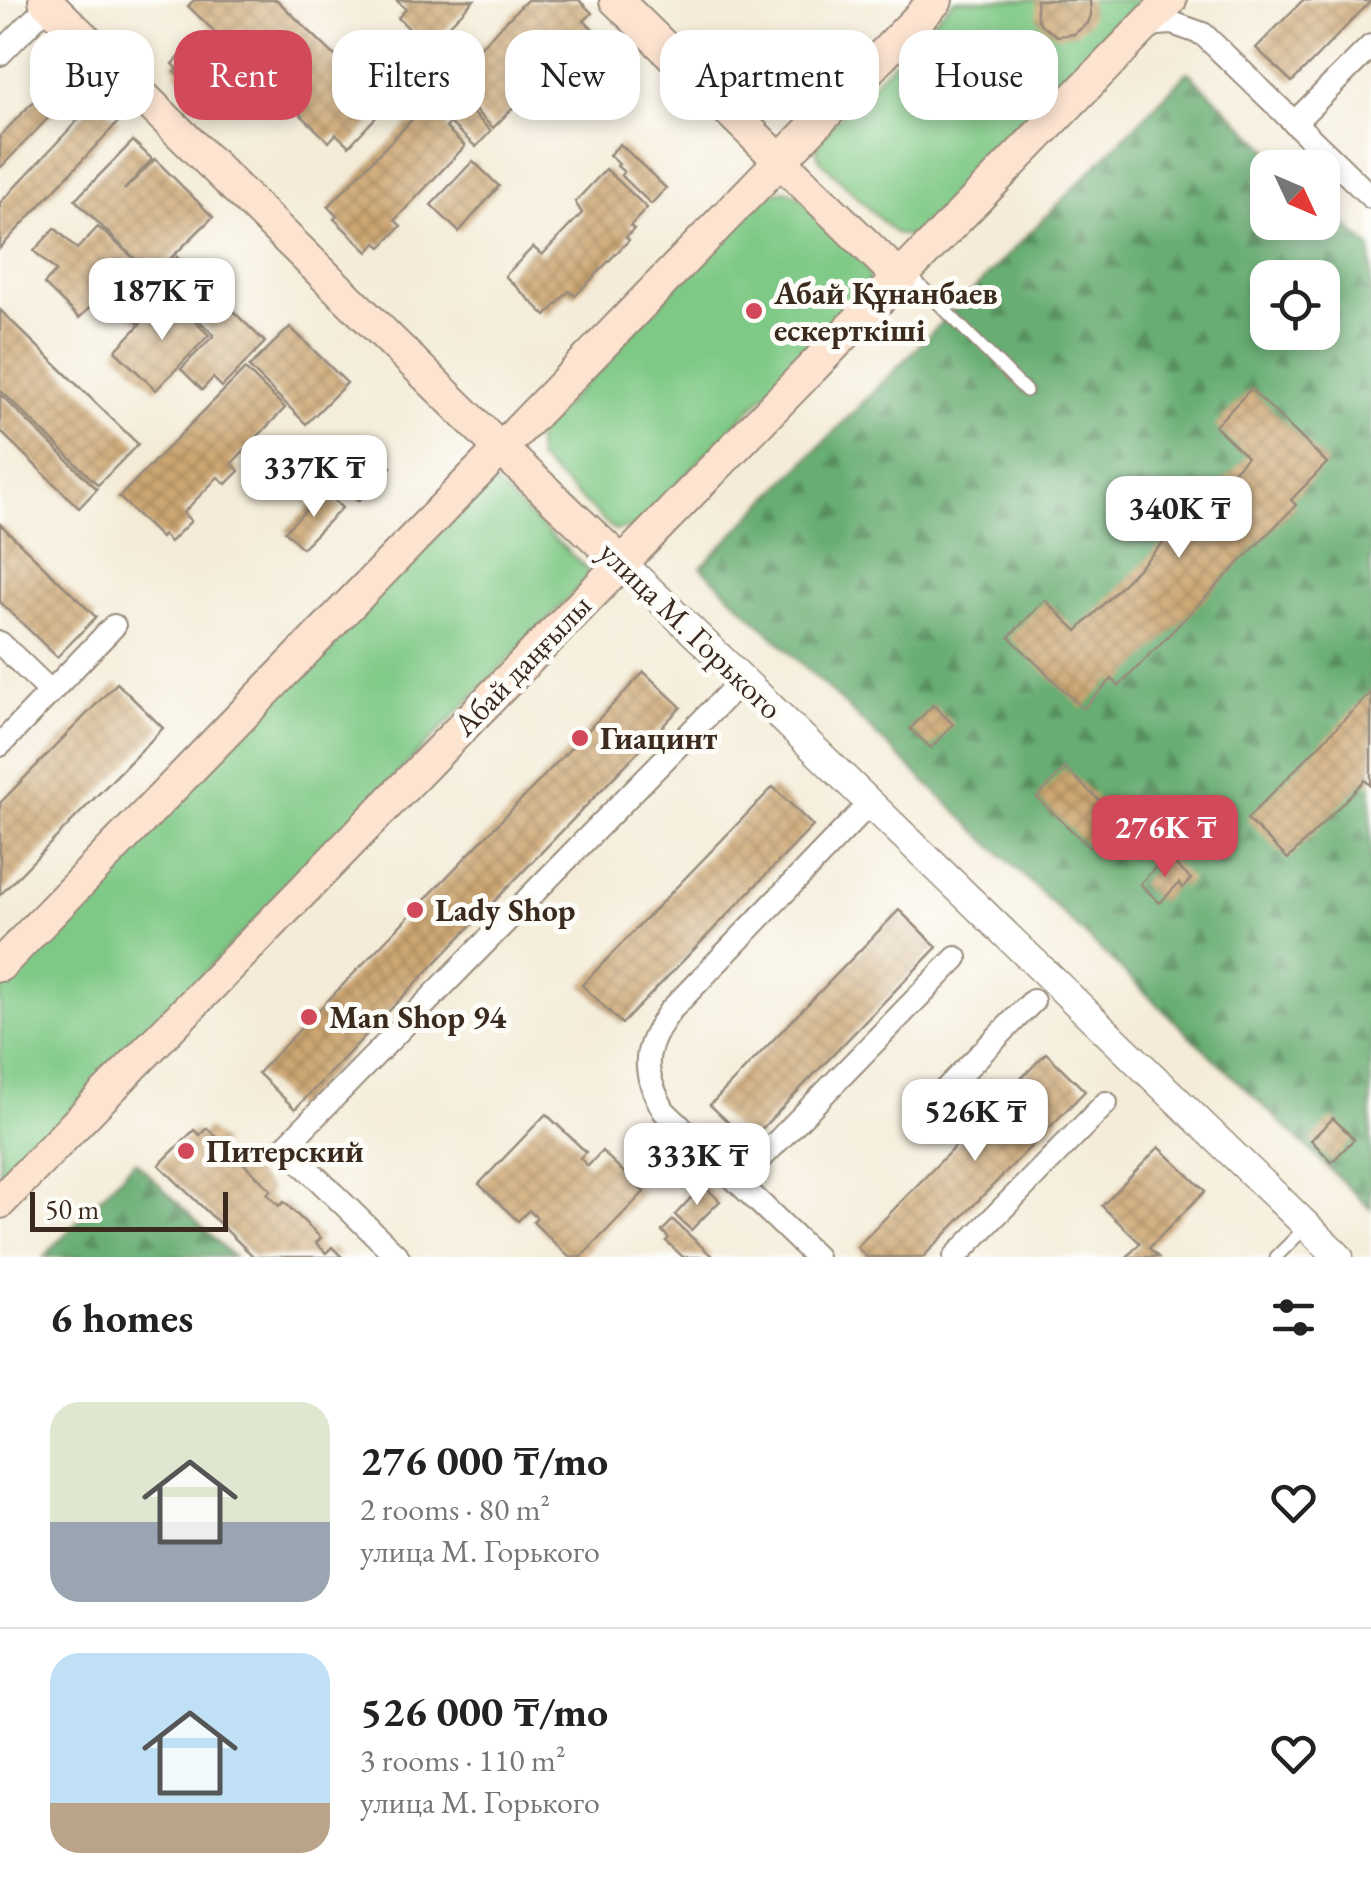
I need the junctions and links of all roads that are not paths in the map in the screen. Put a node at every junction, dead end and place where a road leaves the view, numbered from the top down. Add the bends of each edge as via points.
1 (616, 0) edge
2 (936, 0) edge
3 (1170, 0) edge
4 (49, 1) edge
5 (1145, 25) junction
6 (1371, 46) edge
7 (0, 54) edge
8 (1294, 123) junction
9 (780, 160) junction
10 (1371, 197) edge
11 (903, 274) junction
12 (1026, 391) dead end
13 (500, 448) junction
14 (622, 563) junction
15 (114, 626) dead end
16 (0, 643) edge
17 (742, 680) junction
18 (51, 692) junction
19 (0, 745) edge
20 (870, 803) junction
21 (956, 958) dead end
22 (0, 964) edge
23 (1043, 991) junction
24 (946, 1089) dead end
25 (1106, 1104) dead end
26 (738, 1182) junction
27 (0, 1202) edge
28 (1307, 1226) junction
29 (398, 1257) edge
30 (816, 1257) edge
31 (955, 1257) edge
32 (1276, 1257) edge
33 (1338, 1257) edge

1 - 9 main road
2 - 9 main road
3 - 5 main road, Абай даңғылы
4 - 7 street
4 - 13 main road, улица М. Горького
5 - 8 street via 1172,23 1203,34
5 - 11 main road, Абай даңғылы
6 - 8 street
8 - 10 street
9 - 11 main road
9 - 13 main road
11 - 12 lane
11 - 14 main road, Абай даңғылы
13 - 14 main road, улица М. Горького
13 - 22 main road
14 - 17 street, улица М. Горького
14 - 27 main road, Абай даңғылы
15 - 18 street
16 - 18 street
17 - 20 street, улица М. Горького
17 - 29 street via 286,1147
18 - 19 street
20 - 23 street, улица М. Горького
20 - 26 street via 654,1033 646,1059 664,1111
21 - 26 street
23 - 24 street
23 - 28 street, улица М. Горького
25 - 31 street
26 - 30 street
28 - 32 lane
28 - 33 street, улица М. Горького

